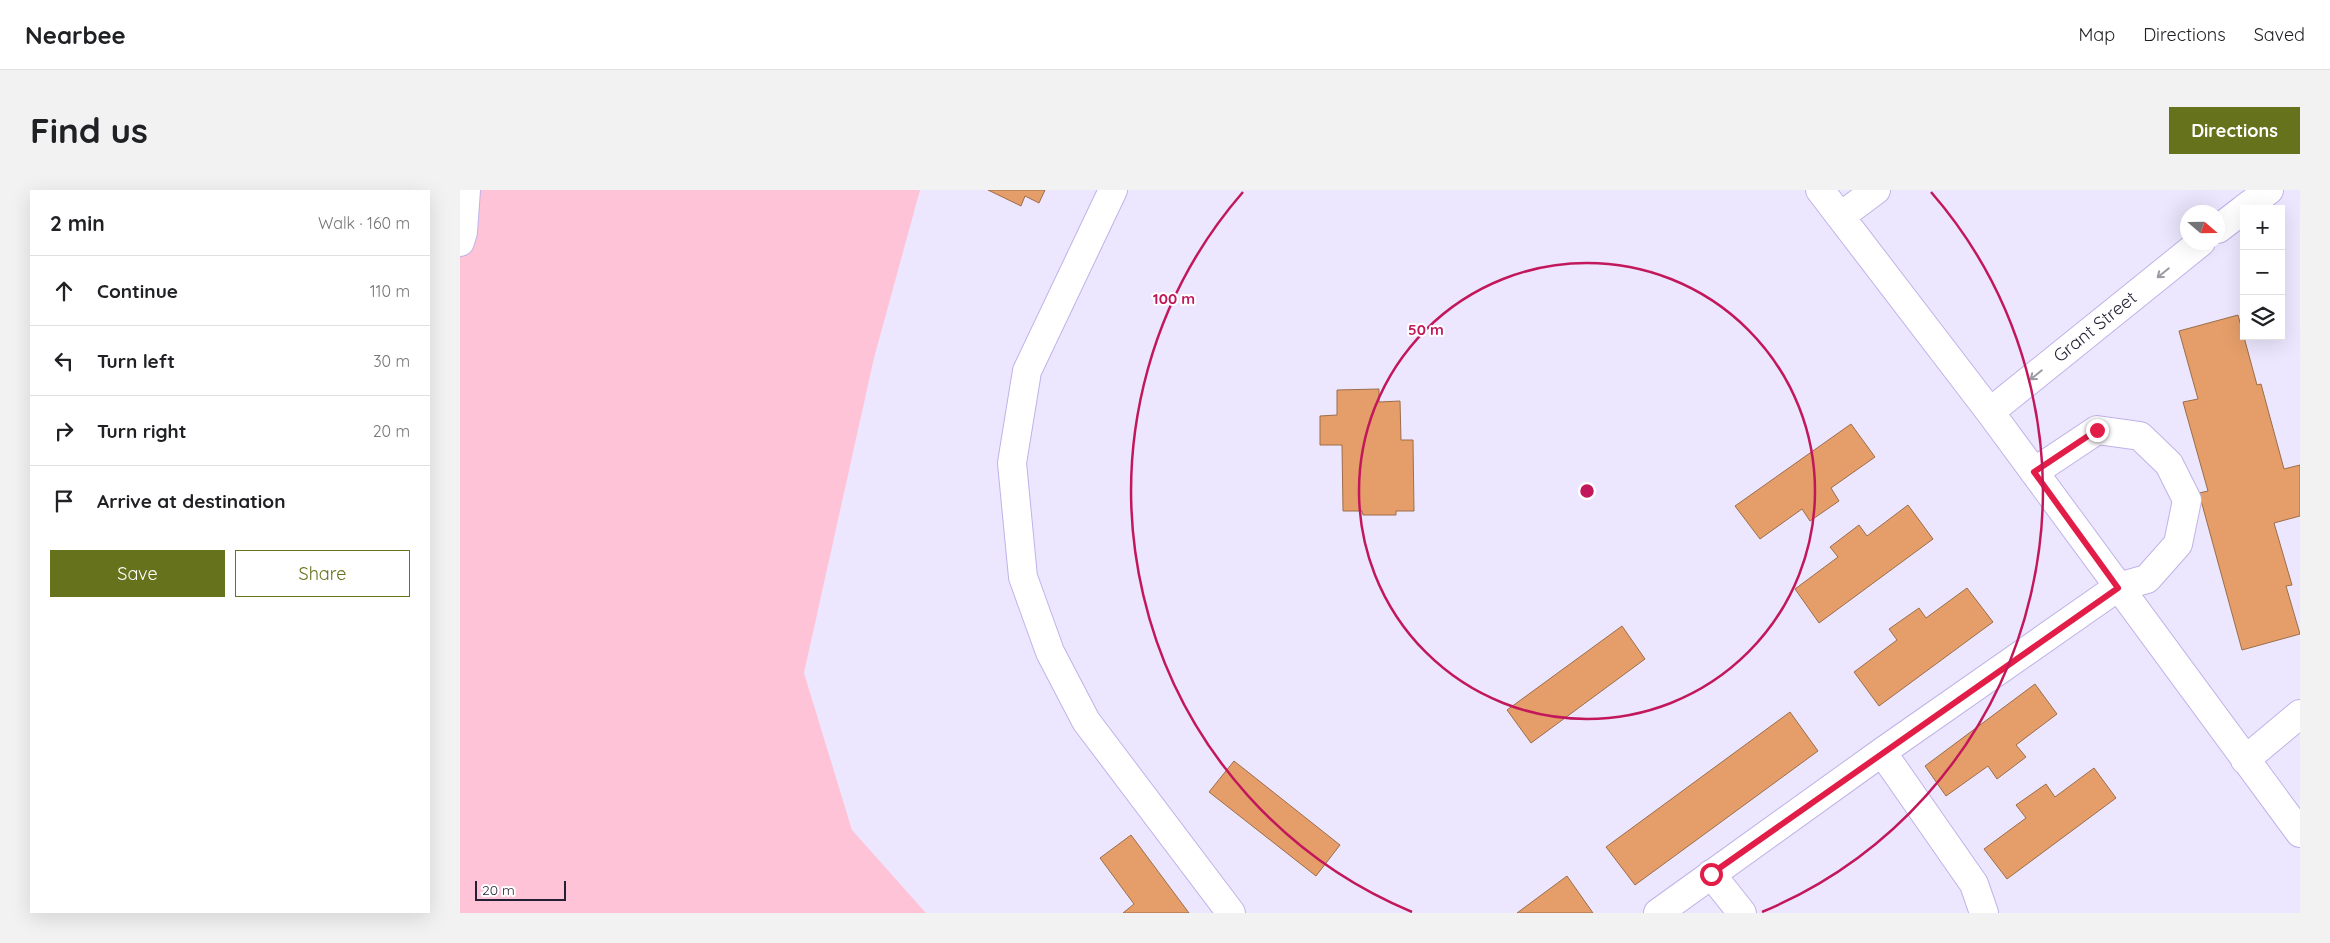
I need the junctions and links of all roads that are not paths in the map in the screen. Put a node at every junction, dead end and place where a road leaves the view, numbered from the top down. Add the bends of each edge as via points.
1 (466, 190) edge
2 (1113, 190) edge
3 (1820, 190) edge
4 (1876, 190) edge
5 (2270, 190) edge
6 (2249, 205) edge
7 (2240, 212) edge
8 (1841, 216) junction
9 (2225, 224) edge
10 (460, 242) edge
11 (2191, 250) edge
12 (1990, 412) junction
13 (2034, 472) junction
14 (2118, 588) junction
15 (2300, 714) edge
16 (1882, 752) junction
17 (2244, 760) junction
18 (2300, 833) edge
19 (1711, 874) junction
20 (1231, 913) edge
21 (1658, 913) edge
22 (1742, 913) edge
23 (1984, 913) edge

1 - 10 street
2 - 20 street via 1027,370 1012,463 1023,577 1050,652 1086,721
3 - 8 street
4 - 8 street
5 - 6 street
7 - 9 street
8 - 12 street
11 -> 12 street, Grant Street
12 - 13 street
13 - 14 street
13 - 14 street via 2097,430 2140,436 2169,464 2187,500 2178,544 2147,579
14 - 16 street
14 - 17 street
15 - 17 street
16 - 19 street
16 - 23 street via 1974,884
17 - 18 street
19 - 21 street
19 - 22 street

